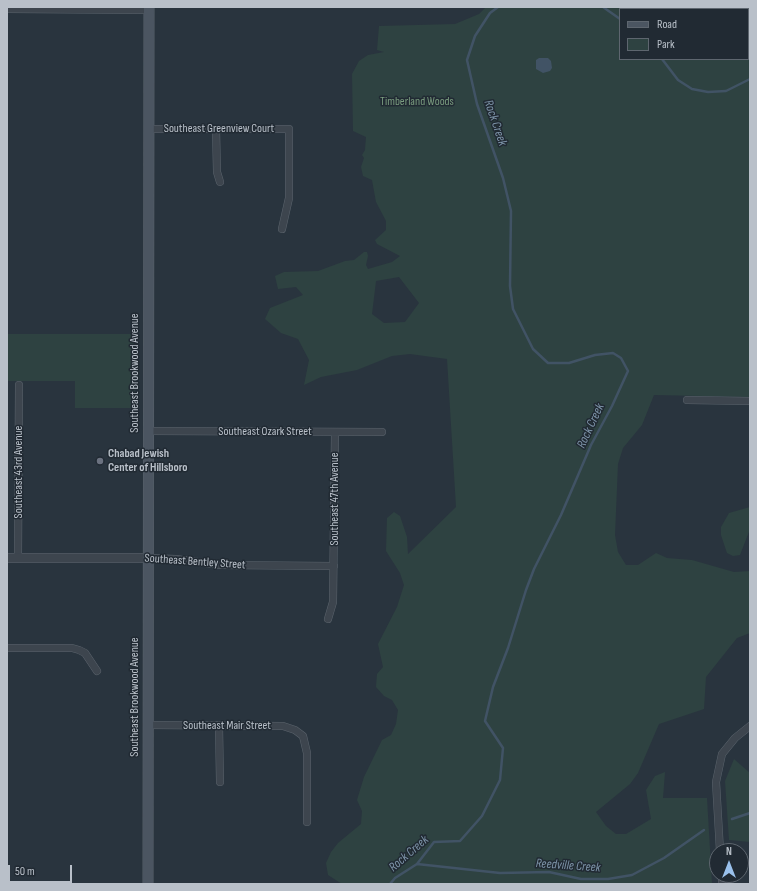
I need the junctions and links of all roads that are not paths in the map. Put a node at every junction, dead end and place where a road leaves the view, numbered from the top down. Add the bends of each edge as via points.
1 (149, 8) edge
2 (7, 9) edge
3 (149, 129) junction
4 (216, 129) junction
5 (220, 182) dead end
6 (282, 229) dead end
7 (19, 385) dead end
8 (687, 400) dead end
9 (750, 401) edge
10 (148, 431) junction
11 (382, 432) dead end
12 (335, 433) junction
13 (7, 558) edge
14 (18, 558) junction
15 (148, 558) junction
16 (334, 566) junction
17 (328, 619) dead end
18 (7, 648) edge
19 (98, 671) dead end
20 (148, 725) junction
21 (219, 725) junction
22 (750, 726) edge
23 (220, 782) dead end
24 (307, 822) dead end
25 (720, 843) edge
26 (148, 884) edge

1 - 2 street
1 - 3 main road, Southeast Brookwood Avenue
3 - 4 street, Southeast Greenview Court
3 - 10 main road, Southeast Brookwood Avenue
4 - 5 street via 216,172
4 - 6 street, Southeast Greenview Court via 289,129 289,198
7 - 14 street, Southeast 43rd Avenue
8 - 9 street
10 - 12 street, Southeast Ozark Street
10 - 15 main road, Southeast Brookwood Avenue
11 - 12 street, Southeast Ozark Street
12 - 16 street, Southeast 47th Avenue
13 - 14 street, Southeast Bentley Street
14 - 15 street, Southeast Bentley Street
15 - 16 street, Southeast Bentley Street via 220,565
15 - 20 main road, Southeast Brookwood Avenue
16 - 17 street, Southeast 47th Avenue via 333,602
18 - 19 street via 72,648 85,654
20 - 21 street, Southeast Mair Street
20 - 26 main road, Southeast Brookwood Avenue
21 - 23 street
21 - 24 street, Southeast Mair Street via 283,726 303,736 307,753
22 - 25 street via 735,738 722,754 716,782

